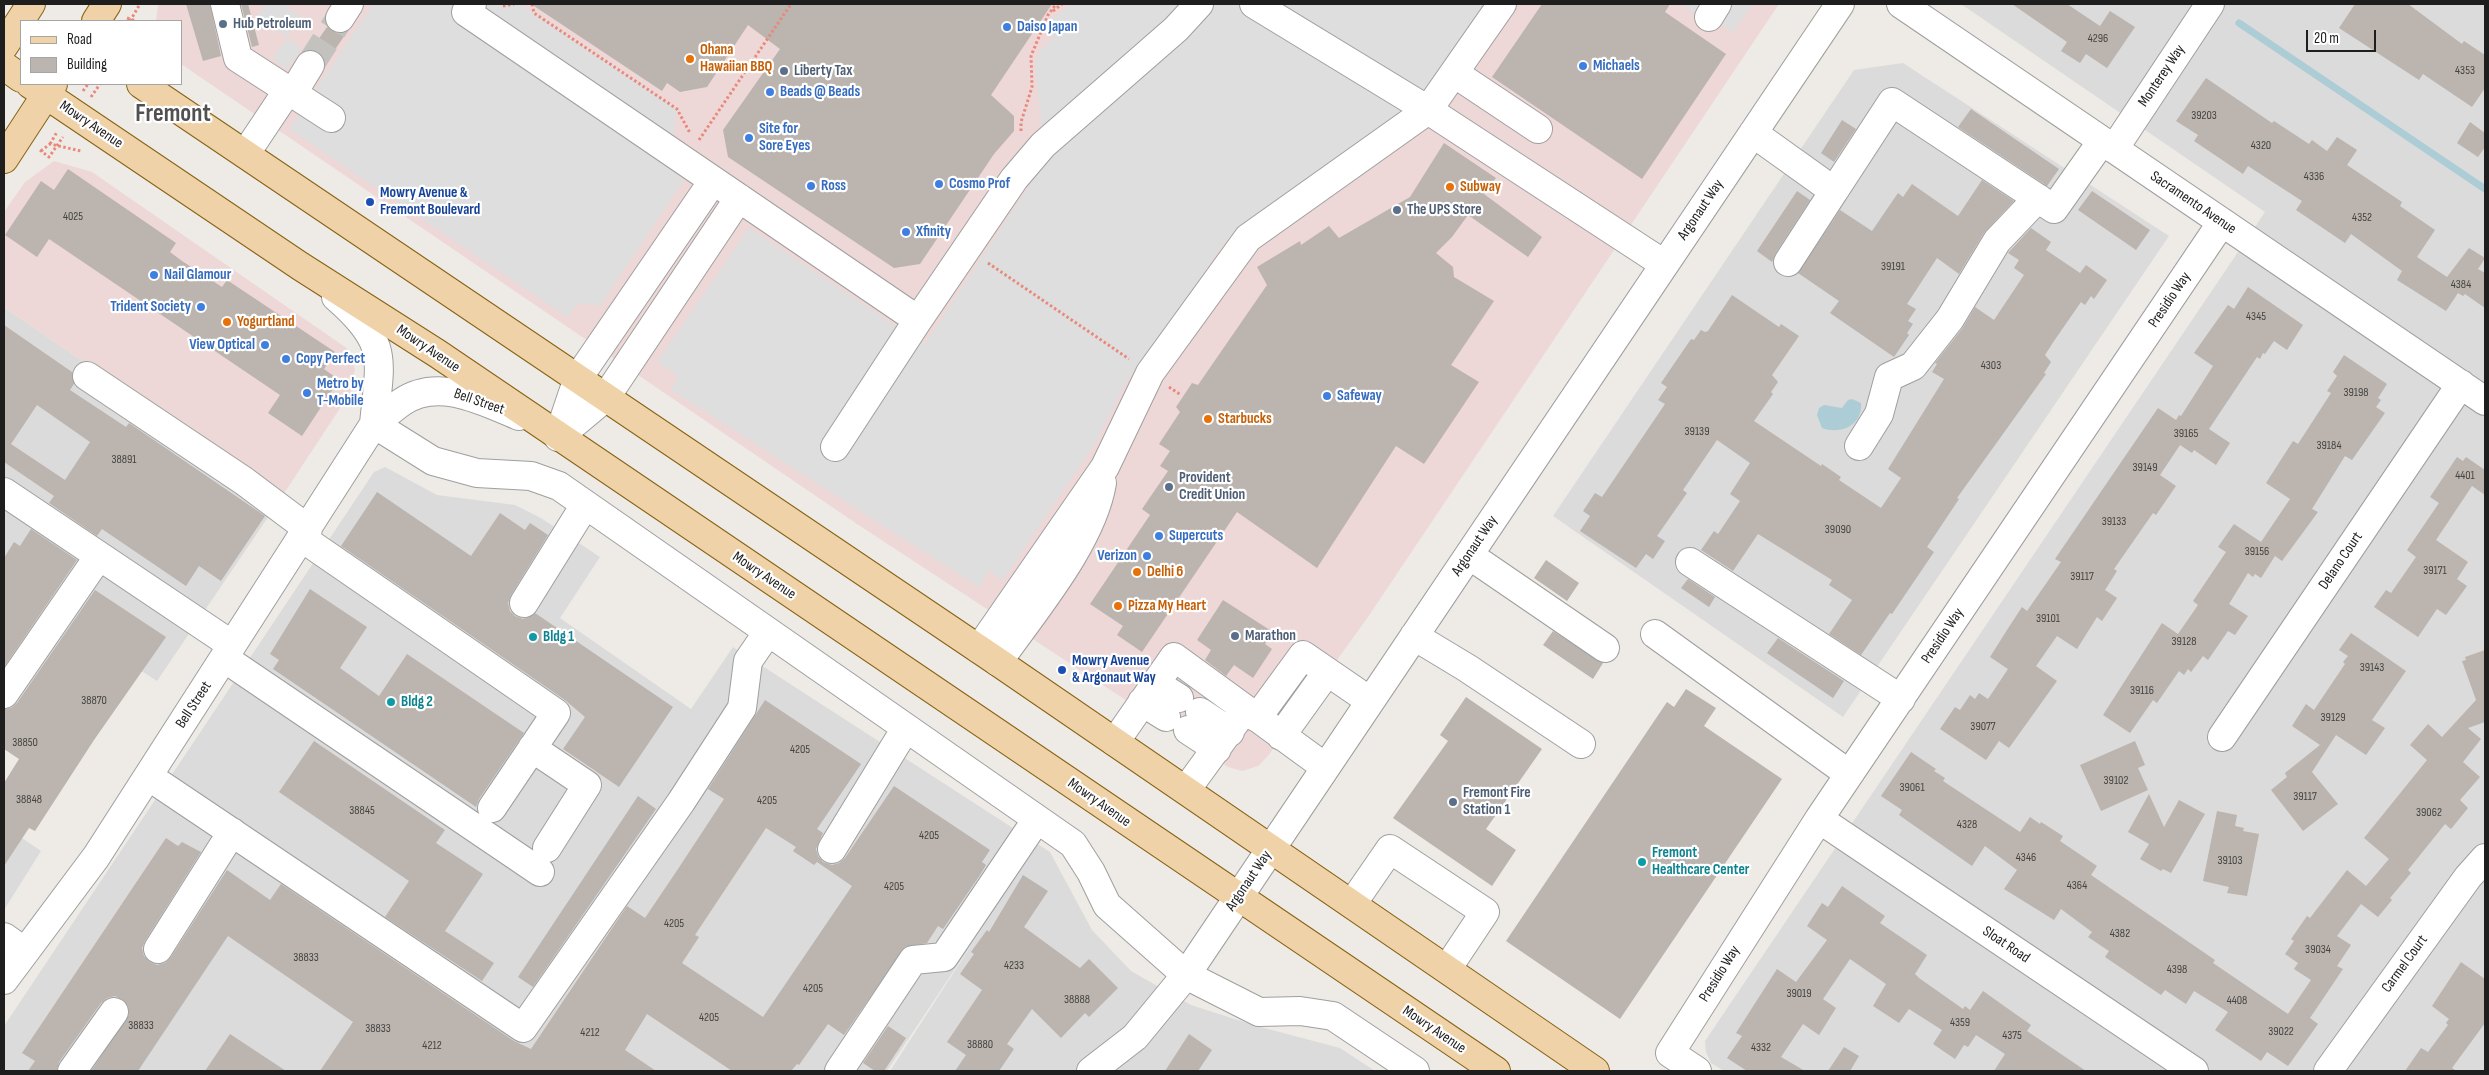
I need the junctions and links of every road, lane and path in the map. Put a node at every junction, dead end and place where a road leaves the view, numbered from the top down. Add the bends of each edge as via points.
1 (107, 4) edge
2 (140, 4) edge
3 (225, 4) edge
4 (472, 4) edge
5 (532, 4) edge
6 (791, 4) edge
7 (1056, 4) edge
8 (1062, 4) edge
9 (1199, 4) edge
10 (1254, 4) edge
11 (1502, 4) edge
12 (1840, 4) edge
13 (1901, 4) edge
14 (2210, 4) edge
15 (32, 9) edge
16 (1048, 15) junction
17 (24, 20) edge
18 (97, 20) edge
19 (131, 20) edge
20 (20, 25) edge
21 (4, 46) edge
22 (310, 65) tunnel mouth
23 (4, 66) edge
24 (1454, 73) junction
25 (20, 77) edge
26 (143, 85) edge
27 (43, 87) edge
28 (290, 91) junction
29 (1428, 110) junction
30 (331, 118) dead end
31 (1538, 129) dead end
32 (1753, 132) junction
33 (65, 133) dead end
34 (1019, 139) dead end
35 (57, 145) junction
36 (2108, 145) junction
37 (36, 147) dead end
38 (41, 151) junction
39 (86, 152) dead end
40 (246, 153) junction
41 (34, 157) dead end
42 (4, 159) edge
43 (713, 181) junction
44 (1834, 191) junction
45 (739, 198) junction
46 (2038, 198) junction
47 (2222, 222) junction
48 (967, 249) junction
49 (1788, 262) dead end
50 (1664, 264) junction
51 (300, 266) junction
52 (918, 320) junction
53 (1150, 373) junction
54 (86, 376) dead end
55 (578, 378) junction
56 (2461, 384) junction
57 (1181, 395) dead end
58 (606, 397) junction
59 (2485, 401) edge
60 (374, 424) junction
61 (558, 437) junction
62 (1859, 446) dead end
63 (835, 447) dead end
64 (4, 492) edge
65 (585, 505) junction
66 (305, 534) junction
67 (1469, 555) junction
68 (99, 556) junction
69 (1690, 562) dead end
70 (524, 603) dead end
71 (768, 632) junction
72 (1655, 634) dead end
73 (1414, 636) junction
74 (1605, 648) dead end
75 (228, 652) junction
76 (989, 655) junction
77 (1326, 672) junction
78 (1149, 693) junction
79 (4, 694) edge
80 (1901, 699) junction
81 (1370, 701) junction
82 (1251, 714) junction
83 (906, 728) junction
84 (1281, 736) junction
85 (2222, 737) dead end
86 (1223, 740) junction
87 (1115, 742) junction
88 (1581, 744) dead end
89 (532, 748) junction
90 (1325, 767) junction
91 (1849, 774) junction
92 (148, 776) junction
93 (1186, 790) junction
94 (492, 808) dead end
95 (1037, 819) junction
96 (1819, 819) junction
97 (232, 832) junction
98 (1271, 848) junction
99 (832, 849) dead end
100 (2485, 858) edge
101 (1237, 898) junction
102 (1352, 904) junction
103 (14, 945) edge
104 (158, 949) dead end
105 (1447, 969) junction
106 (1186, 975) junction
107 (4, 980) edge
108 (114, 1012) dead end
109 (72, 1071) edge
110 (839, 1071) edge
111 (1092, 1071) edge
112 (1415, 1071) edge
113 (1496, 1071) edge
114 (1595, 1071) edge
115 (1696, 1071) edge
116 (2194, 1071) edge
117 (2328, 1071) edge

1 - 18 main road
2 - 19 path
3 - 28 street via 238,58
4 - 43 street via 466,12
5 - 6 path via 534,13 677,109 696,145
7 - 16 path
8 - 16 path
9 - 48 street via 1176,29 1043,145 1014,179
10 - 29 street
11 - 24 street
12 - 32 street, Argonaut Way
13 - 36 street, Sacramento Avenue
14 - 36 street, Monterey Way
15 - 17 main road
16 - 34 path via 1030,56 1032,87
20 - 21 main road
22 - 28 street
23 - 25 main road
24 - 29 street
24 - 31 street
26 - 40 main road
27 - 42 main road
27 - 51 main road, Mowry Avenue
28 - 30 street
28 - 40 street
29 - 50 street
29 - 53 street via 1248,238
32 - 44 street
32 - 50 street, Argonaut Way
33 - 35 path
35 - 38 path via 50,144
35 - 38 path via 50,157
35 - 39 path
36 - 46 street, Monterey Way via 2054,209
36 - 47 street, Sacramento Avenue
37 - 38 path
38 - 41 path
40 - 55 main road
43 - 45 street
43 - 55 street
44 - 46 street via 1892,102
44 - 49 street
45 - 52 street
45 - 58 street
46 - 62 street via 1996,241 1950,320 1913,366 1889,377 1879,414
47 - 56 street, Sacramento Avenue
47 - 80 street, Presidio Way
48 - 52 street
48 - 53 path
50 - 67 street, Argonaut Way
51 - 60 street, Bell Street via 360,318 373,337 379,358
51 - 61 main road, Mowry Avenue via 438,354
52 - 63 street
53 - 57 path
53 - 76 street via 1105,467 1100,496 1088,526 1065,566
54 - 66 street via 244,481
55 - 58 main road
55 - 61 street
56 - 59 street, Sacramento Avenue
56 - 85 street, Delano Court
58 - 61 street
58 - 76 main road
60 - 61 street, Bell Street via 403,401 428,391 450,392 479,400
60 - 65 street via 433,461 477,473 531,476 559,486
60 - 66 street, Bell Street
61 - 101 main road, Mowry Avenue via 1012,742
64 - 68 street
65 - 70 street
65 - 71 street
66 - 75 street, Bell Street
66 - 89 street via 556,713
67 - 73 street, Argonaut Way
67 - 74 street
68 - 75 street
68 - 79 street
69 - 80 street
71 - 83 street
71 - 97 street via 748,661 742,708 681,802 523,1028
72 - 91 street
73 - 81 street, Argonaut Way
73 - 88 street
75 - 89 street via 543,860 587,785
75 - 92 street, Bell Street
76 - 87 main road
77 - 81 street
77 - 82 street via 1303,655
77 - 84 street
78 - 82 street via 1174,657
78 - 86 street
78 - 87 street
80 - 91 street, Presidio Way
81 - 90 street, Argonaut Way
82 - 84 street
82 - 86 street
83 - 95 street
83 - 99 street
84 - 90 street
86 - 93 street
87 - 93 main road
89 - 94 street
90 - 98 street, Argonaut Way
91 - 96 street, Presidio Way
92 - 97 street
92 - 103 street, Bell Street via 96,857
93 - 98 main road
95 - 106 street via 1073,844 1107,905
95 - 110 street via 944,957 913,960
96 - 115 street, Presidio Way via 1670,1053
96 - 116 street, Sloat Road
97 - 104 street
98 - 101 street, Argonaut Way
98 - 102 main road
100 - 117 street, Carmel Court
101 - 106 street, Argonaut Way
101 - 113 main road, Mowry Avenue
102 - 105 main road
102 - 105 street via 1390,849 1485,912
103 - 107 street, Bell Street
105 - 114 main road
106 - 111 street, Argonaut Way via 1135,1037
106 - 112 street via 1259,1012 1300,1011 1333,1016
108 - 109 street

